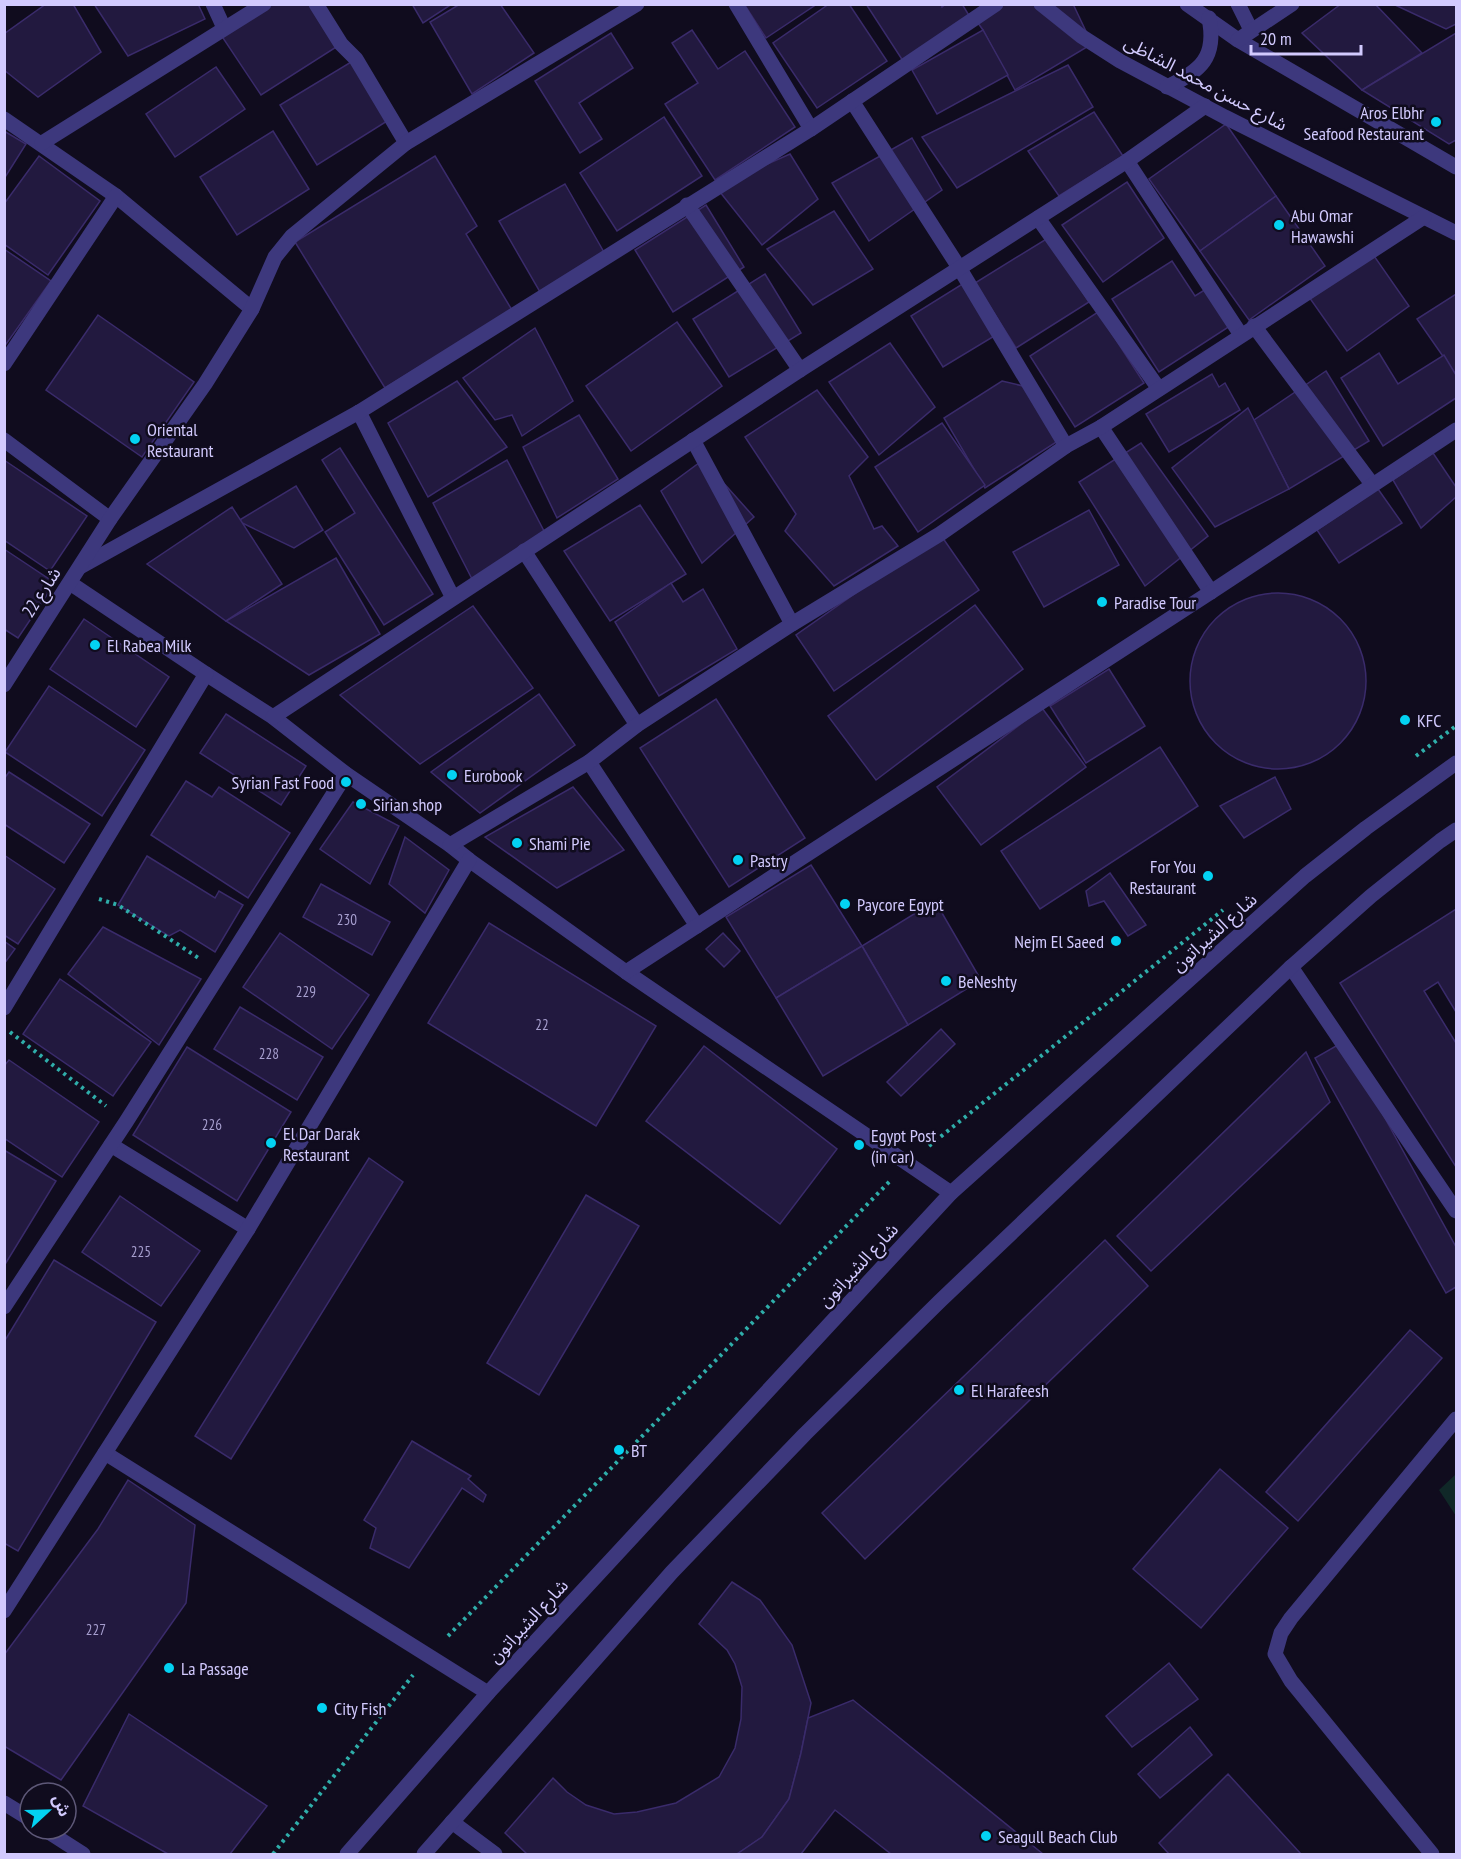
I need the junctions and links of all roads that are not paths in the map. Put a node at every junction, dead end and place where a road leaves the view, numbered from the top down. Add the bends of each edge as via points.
1 (213, 4) edge
2 (264, 4) edge
3 (316, 4) edge
4 (637, 4) edge
5 (736, 4) edge
6 (996, 4) edge
7 (1187, 4) edge
8 (1238, 4) edge
9 (1292, 4) edge
10 (1043, 5) edge
11 (1209, 18) junction
12 (224, 28) junction
13 (1251, 30) junction
14 (1238, 40) junction
15 (1167, 87) junction
16 (852, 101) junction
17 (1205, 106) junction
18 (4, 118) edge
19 (811, 129) junction
20 (42, 143) junction
21 (406, 143) junction
22 (1127, 161) junction
23 (1456, 166) edge
24 (116, 196) junction
25 (687, 205) junction
26 (1424, 217) junction
27 (1038, 218) junction
28 (1456, 233) edge
29 (960, 269) junction
30 (252, 309) junction
31 (1254, 327) junction
32 (1240, 335) junction
33 (4, 364) edge
34 (800, 370) junction
35 (1159, 389) junction
36 (358, 412) junction
37 (1101, 427) junction
38 (1456, 430) edge
39 (4, 440) edge
40 (693, 440) junction
41 (1066, 446) junction
42 (1372, 484) junction
43 (110, 519) junction
44 (524, 551) junction
45 (80, 567) junction
46 (70, 583) junction
47 (1211, 592) junction
48 (453, 598) junction
49 (792, 624) junction
50 (206, 674) junction
51 (4, 685) edge
52 (273, 717) junction
53 (637, 725) junction
54 (589, 762) junction
55 (1456, 764) edge
56 (346, 774) junction
57 (1456, 830) edge
58 (450, 844) junction
59 (470, 861) junction
60 (697, 926) junction
61 (1291, 967) junction
62 (626, 972) junction
63 (4, 1008) edge
64 (111, 1145) junction
65 (951, 1193) junction
66 (1456, 1211) edge
67 (248, 1229) junction
68 (4, 1307) edge
69 (1456, 1419) edge
70 (105, 1453) junction
71 (4, 1611) edge
72 (488, 1693) junction
73 (4, 1803) edge
74 (18, 1812) edge
75 (452, 1822) junction
76 (63, 1841) edge
77 (83, 1854) edge
78 (347, 1854) edge
79 (424, 1854) edge
80 (495, 1854) edge
81 (1432, 1854) edge

1 - 12 street
2 - 12 street
3 - 21 street via 341,44 356,59
4 - 21 street, شارع 22
5 - 19 street
6 - 16 street
7 - 11 street
8 - 13 street
9 - 13 street
10 - 15 street, شارع حسن محمد الشاظى via 1092,44
11 - 14 street
11 - 15 street via 1211,48 1204,62 1193,74
12 - 20 street
13 - 14 street
14 - 23 street
15 - 17 street, شارع حسن محمد الشاظى
16 - 19 street
16 - 29 street
17 - 22 street
17 - 26 street, شارع حسن محمد الشاظى
18 - 20 street
19 - 25 street
20 - 24 street
21 - 30 street, شارع 22 via 292,236 275,257
22 - 27 street
22 - 32 street
24 - 30 street
24 - 33 street
25 - 34 street
25 - 36 street
26 - 28 street, شارع حسن محمد الشاظى
26 - 31 street
27 - 29 street
27 - 35 street
29 - 34 street
29 - 41 street
30 - 43 street, شارع 22 via 205,384
31 - 32 street
31 - 42 street
32 - 35 street
34 - 40 street
35 - 37 street
36 - 45 street
36 - 48 street
37 - 41 street
37 - 47 street
38 - 42 street
39 - 43 street
40 - 44 street
40 - 49 street
41 - 49 street via 940,534
42 - 47 street
43 - 45 street, شارع 22
44 - 48 street
44 - 53 street
45 - 46 street, شارع 22
46 - 50 street
46 - 51 street, شارع 22
47 - 60 street
48 - 52 street
49 - 53 street
50 - 52 street
50 - 63 street
52 - 56 street
53 - 54 street
54 - 58 street
54 - 60 street
55 - 65 street, شارع الشيراتون via 1305,876
56 - 58 street
56 - 64 street
57 - 61 street via 1371,896
58 - 59 street
59 - 62 street
59 - 67 street
60 - 62 street
61 - 66 street
61 - 75 street via 805,1434 672,1572
62 - 65 street
64 - 67 street
64 - 68 street
65 - 72 street, شارع الشيراتون
67 - 70 street
69 - 81 street via 1291,1618 1281,1633 1275,1654 1291,1681
70 - 71 street
70 - 72 street
72 - 78 street, شارع الشيراتون
73 - 74 street
75 - 79 street
75 - 80 street
76 - 77 street

